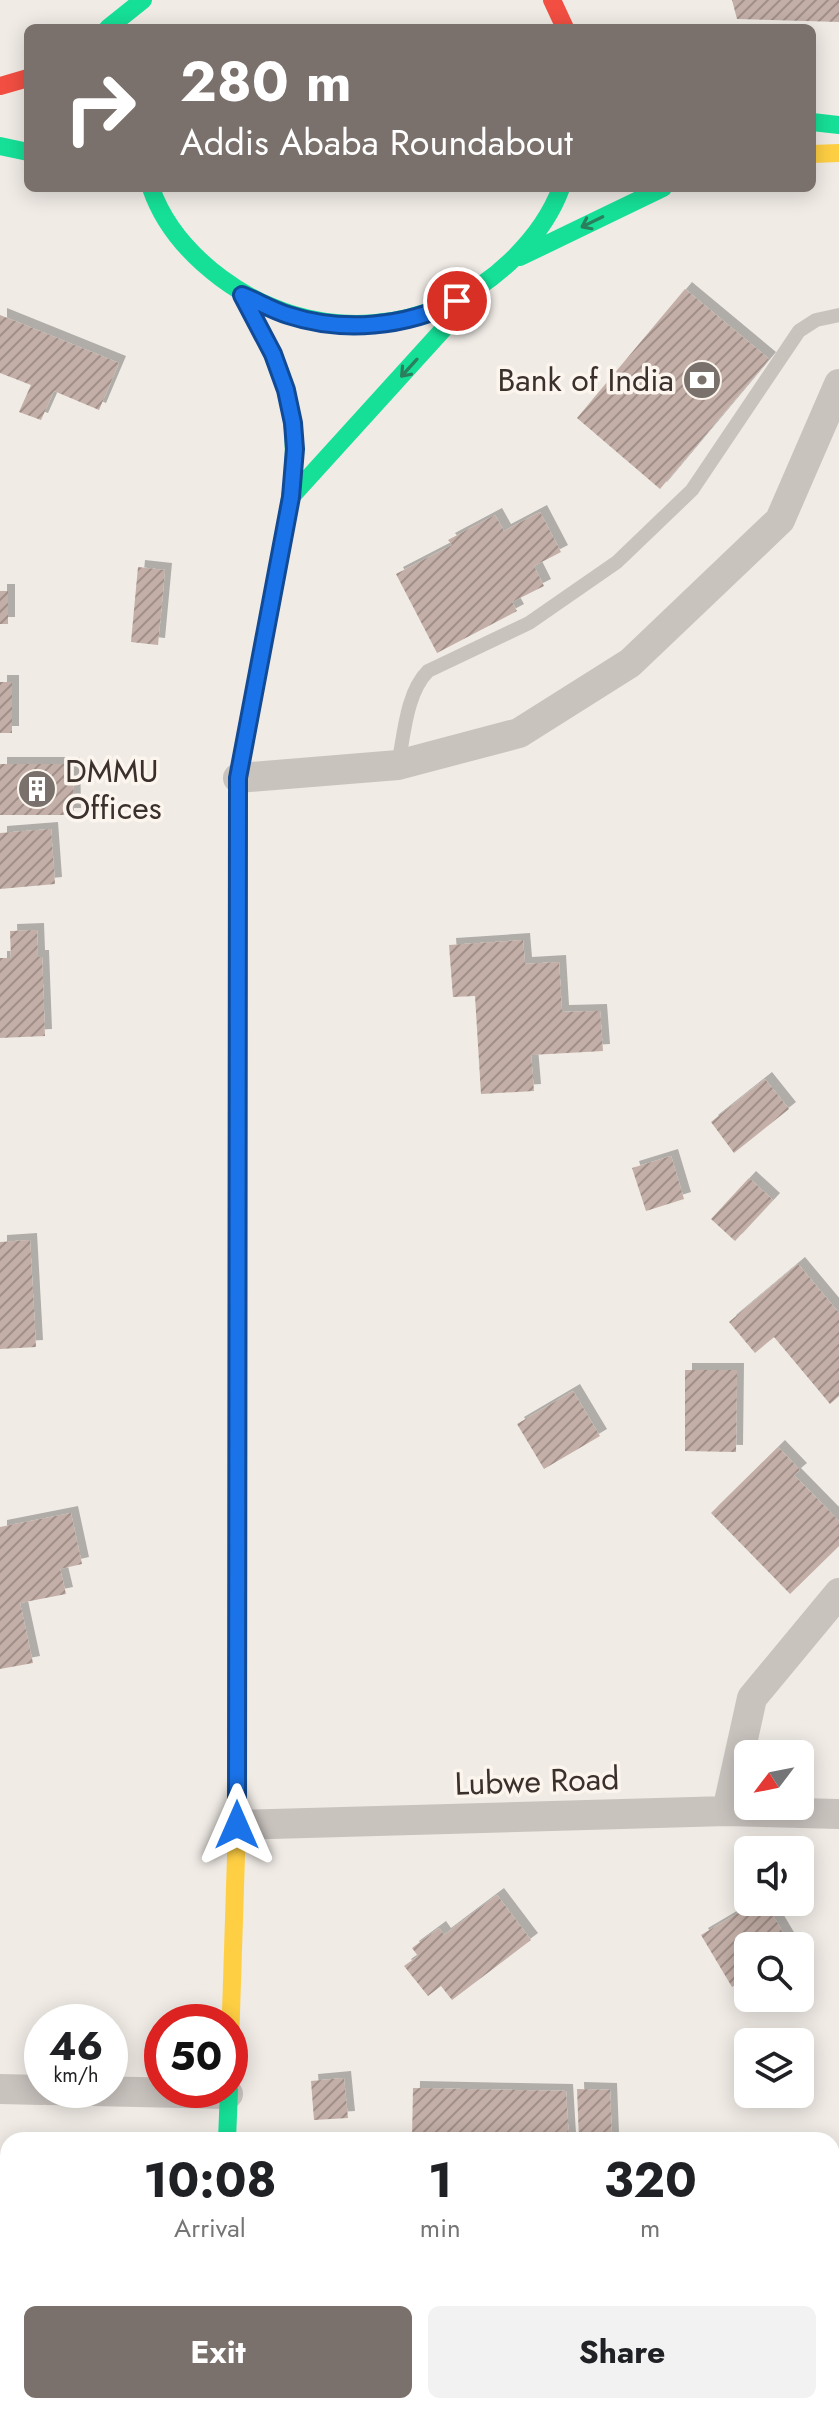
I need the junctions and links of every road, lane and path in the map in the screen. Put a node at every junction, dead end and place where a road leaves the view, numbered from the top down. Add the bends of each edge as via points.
1 (151, 5) edge
2 (115, 24) edge
3 (24, 79) edge
4 (0, 86) edge
5 (816, 122) edge
6 (839, 125) edge
7 (0, 146) edge
8 (24, 151) edge
9 (839, 153) edge
10 (816, 154) edge
11 (559, 192) edge
12 (655, 192) edge
13 (148, 194) edge
14 (516, 259) junction
15 (479, 289) junction
16 (242, 295) junction
17 (839, 315) edge
18 (839, 384) edge
19 (291, 497) junction
20 (398, 765) junction
21 (238, 778) junction
22 (839, 1593) edge
23 (727, 1811) junction
24 (839, 1814) edge
25 (237, 1825) junction
26 (231, 2004) edge
27 (0, 2089) edge
28 (24, 2090) edge
29 (228, 2108) edge
30 (227, 2132) edge

1 - 2 main road
3 - 4 main road
5 - 6 main road
7 - 8 main road
9 - 10 main road
11 - 14 main road via 541,228
12 -> 14 main road
13 - 16 main road via 192,254
14 - 15 main road
15 - 16 main road via 435,312 386,324 337,326 288,315
15 -> 19 main road
16 - 19 main road via 286,390 294,436
17 - 20 lane via 799,331 692,490 617,562 529,623 420,679
18 - 20 street via 780,520 630,663 519,733
19 - 21 main road
20 - 21 street
21 - 25 main road
22 - 23 street via 752,1698
23 - 24 street, Lubwe Road
23 - 25 street, Lubwe Road
25 - 26 main road
27 - 28 street
29 - 30 main road

